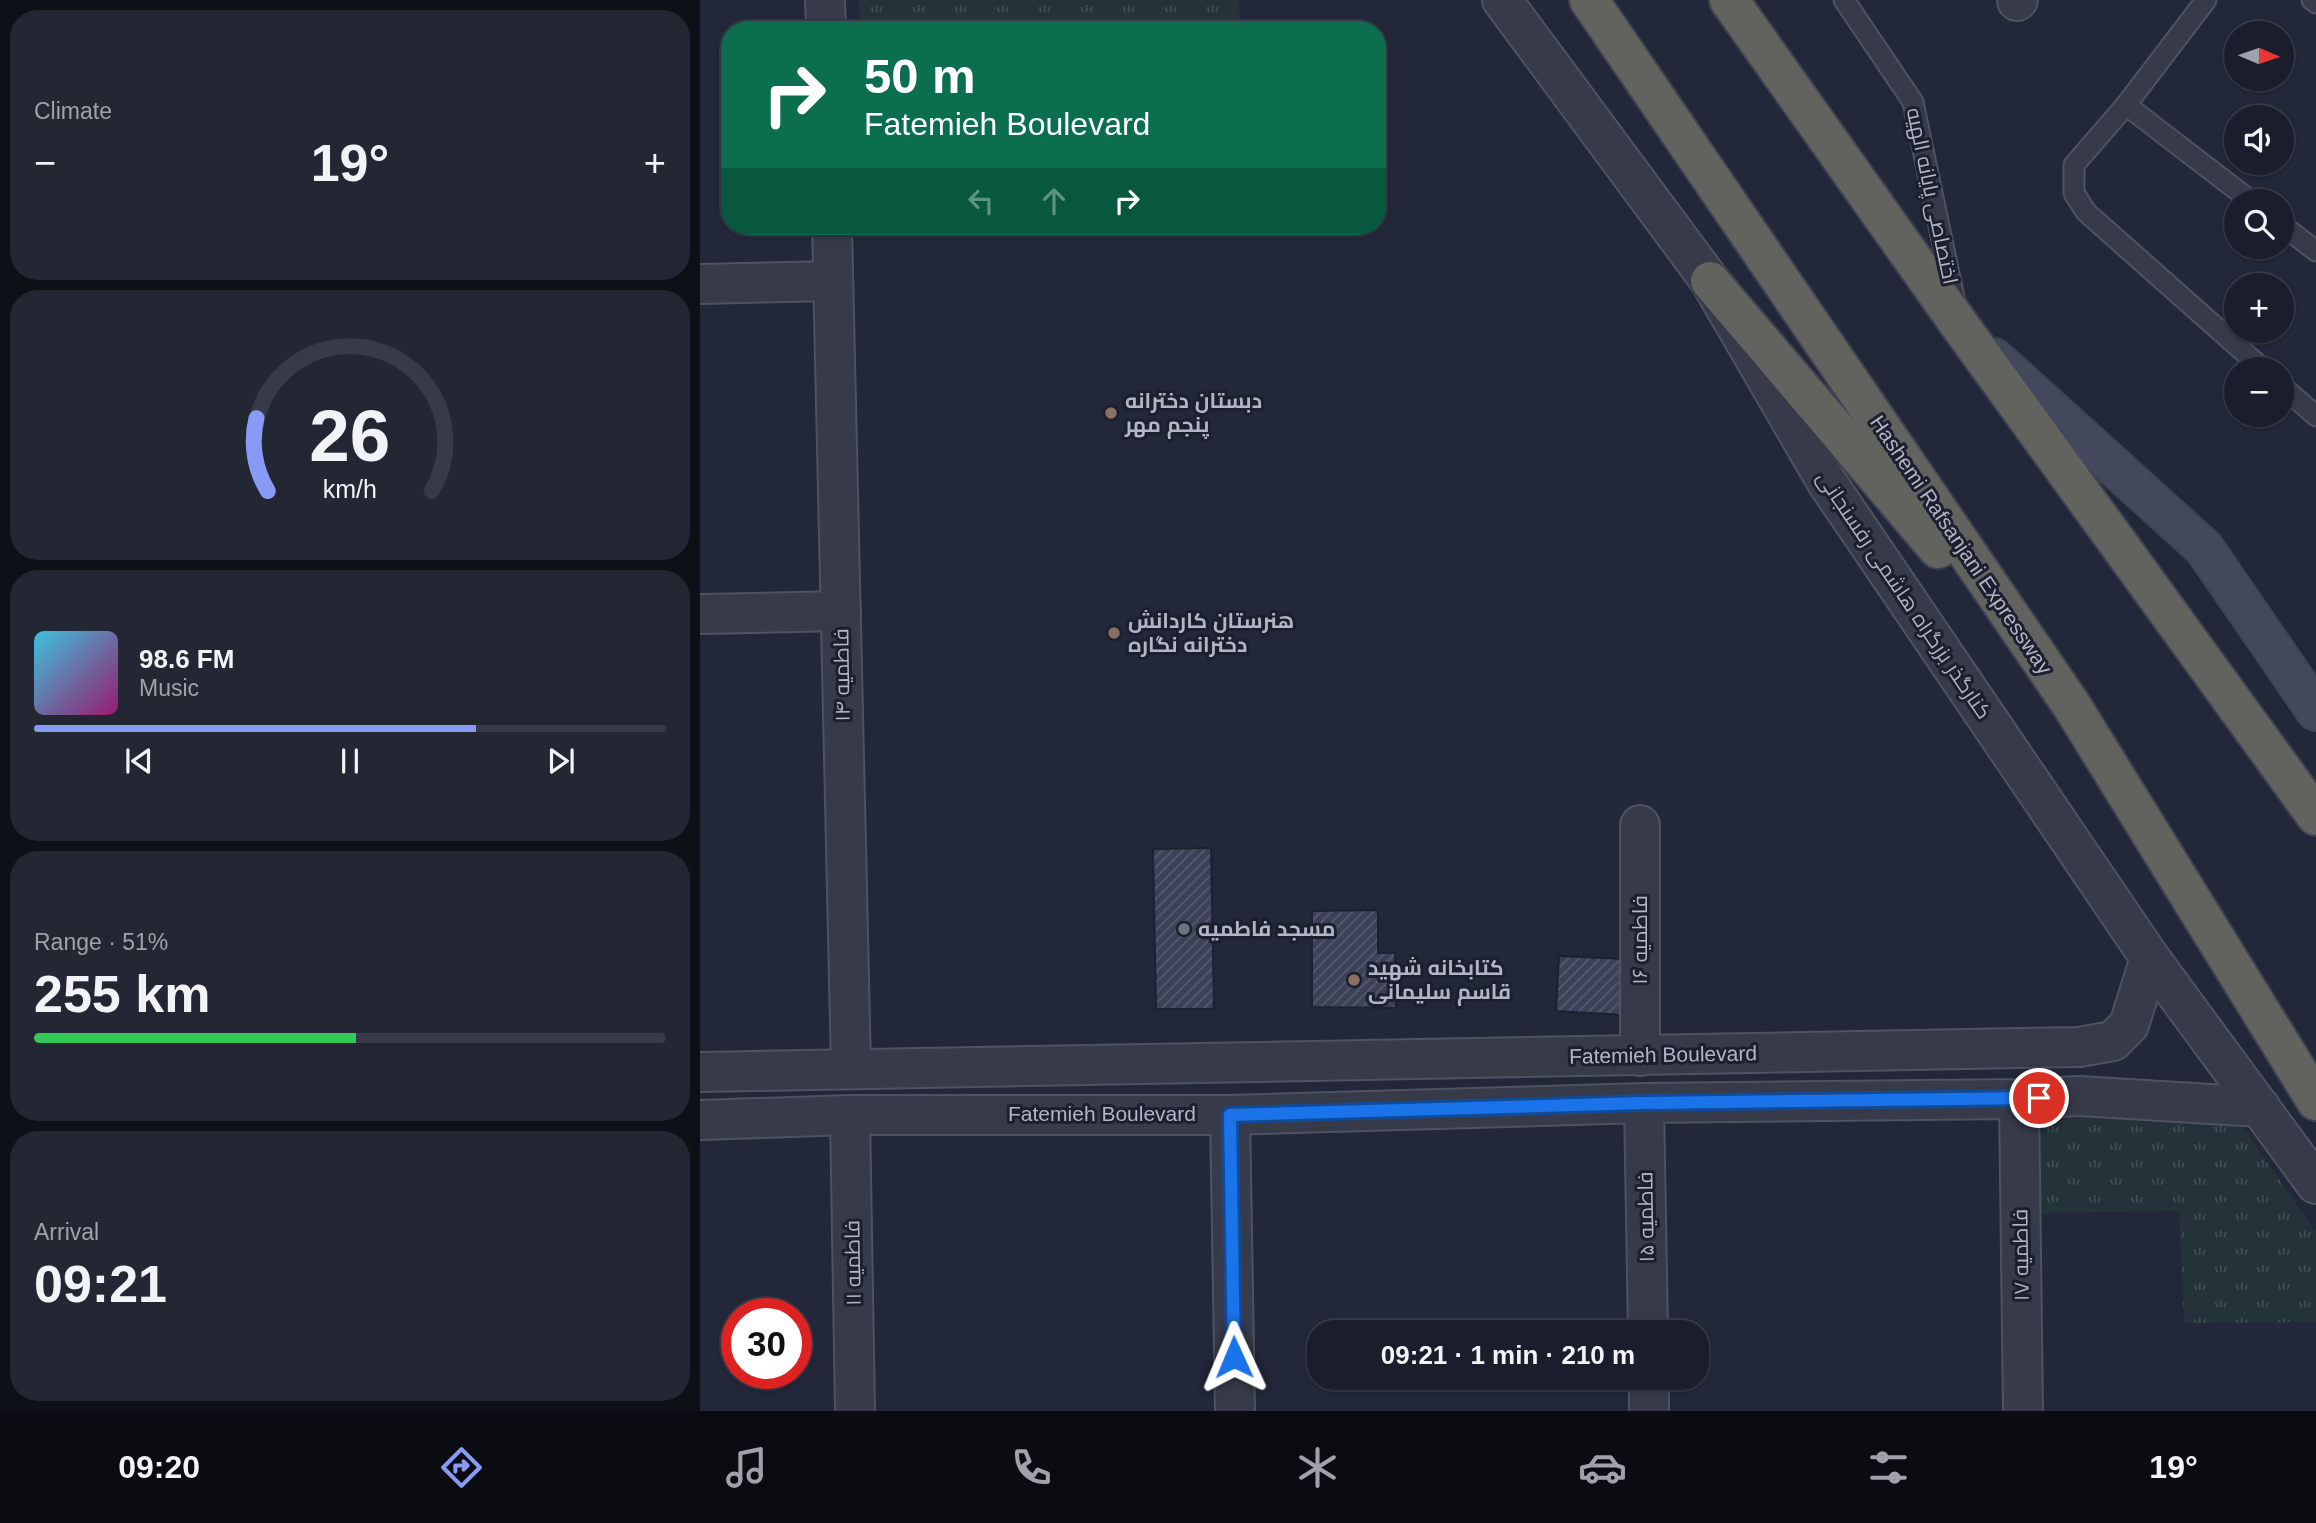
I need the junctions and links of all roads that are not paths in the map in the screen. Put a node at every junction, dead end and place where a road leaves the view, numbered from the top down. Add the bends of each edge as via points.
1 (825, 0) edge
2 (1502, 0) edge
3 (1589, 0) edge
4 (1729, 0) edge
5 (1844, 0) edge
6 (2206, 0) edge
7 (826, 21) edge
8 (2126, 106) junction
9 (2235, 189) edge
10 (2294, 234) edge
11 (832, 235) edge
12 (2316, 251) edge
13 (833, 281) junction
14 (1710, 281) junction
15 (700, 284) edge
16 (1961, 327) junction
17 (2249, 357) edge
18 (2294, 397) edge
19 (2316, 416) edge
20 (841, 611) junction
21 (700, 614) edge
22 (2071, 706) junction
23 (2316, 711) edge
24 (2316, 816) edge
25 (1640, 825) dead end
26 (2150, 958) junction
27 (2079, 1047) junction
28 (1640, 1056) junction
29 (851, 1068) junction
30 (700, 1072) edge
31 (2079, 1096) junction
32 (2019, 1099) junction
33 (2316, 1101) edge
34 (1644, 1103) junction
35 (2260, 1107) junction
36 (850, 1115) junction
37 (1230, 1115) junction
38 (700, 1120) edge
39 (2316, 1184) edge
40 (1648, 1320) edge
41 (1648, 1390) edge
42 (855, 1411) edge
43 (1235, 1411) edge
44 (1649, 1411) edge
45 (2024, 1411) edge

1 - 7 street
2 - 14 street, کنارگذر بزرگراه هاشمی رفسنجانی
3 - 22 highway, Hashemi Rafsanjani Expressway
4 - 16 highway
5 - 16 lane, اختصاصی پایانه الهیه via 1913,102
6 - 8 lane
8 - 9 lane
8 - 17 lane via 2074,165 2074,193 2086,212
10 - 12 lane
11 - 13 street, فاطمیه ۱۴
13 - 15 street
13 - 20 street, فاطمیه ۱۴
14 - 22 highway
14 - 26 street, کنارگذر بزرگراه هاشمی رفسنجانی via 1826,481
16 - 23 main road via 2203,548
16 - 24 highway
18 - 19 lane
20 - 21 street
20 - 29 street, فاطمیه ۱۴
22 - 33 highway, Hashemi Rafsanjani Expressway
25 - 28 street, فاطمیه ۱۶
26 - 27 street, Fatemieh Boulevard via 2129,1025 2113,1041
26 - 35 street, کنارگذر بزرگراه هاشمی رفسنجانی
27 - 28 street, Fatemieh Boulevard
27 - 31 street via 2097,1055 2104,1074 2093,1091
28 - 29 street, Fatemieh Boulevard
29 - 30 street, Fatemieh Boulevard
31 - 32 street, Fatemieh Boulevard
31 - 35 street, Fatemieh Boulevard
32 - 34 street, Fatemieh Boulevard
32 - 45 street, فاطمیه ۱۷
34 - 37 street, Fatemieh Boulevard
34 - 40 street, فاطمیه ۱۵
35 - 39 street, کنارگذر بزرگراه هاشمی رفسنجانی
36 - 37 street, Fatemieh Boulevard
36 - 38 street, Fatemieh Boulevard
36 - 42 street, فاطمیه ۱۱
37 - 43 street
41 - 44 street

